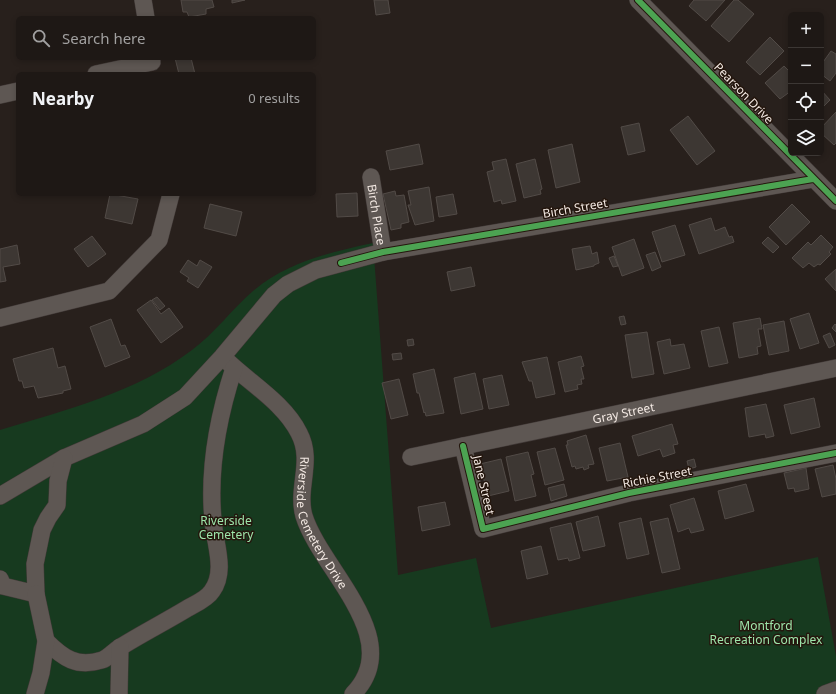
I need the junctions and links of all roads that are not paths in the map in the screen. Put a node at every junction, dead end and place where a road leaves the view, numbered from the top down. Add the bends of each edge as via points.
1 (143, 0) edge
2 (638, 0) edge
3 (146, 16) edge
4 (153, 65) edge
5 (109, 72) edge
6 (16, 91) edge
7 (0, 95) edge
8 (371, 177) dead end
9 (813, 179) junction
10 (170, 196) edge
11 (836, 201) edge
12 (383, 252) junction
13 (0, 318) edge
14 (228, 362) junction
15 (836, 368) edge
16 (463, 446) junction
17 (836, 453) edge
18 (411, 457) dead end
19 (64, 458) junction
20 (0, 496) edge
21 (483, 529) joint
22 (1, 588) edge
23 (36, 594) junction
24 (46, 641) junction
25 (120, 647) junction
26 (836, 690) edge
27 (35, 694) edge
28 (119, 694) edge
29 (353, 694) edge
30 (825, 694) edge

1 - 3 street
2 - 9 street, Pearson Drive
4 - 5 street
6 - 7 street
8 - 12 street, Birch Place
9 - 11 street, Pearson Drive
9 - 12 street, Birch Street
10 - 13 street via 159,240 109,291
12 - 14 street, Birch Street via 316,270 288,284 274,295
14 - 19 street via 185,397 144,424
14 - 25 street via 212,472 212,515 220,568 218,582 212,593 197,603
14 - 29 street, Riverside Cemetery Drive via 286,412 305,445 302,500 304,515 322,554 360,614 371,647 363,684
15 - 16 street, Gray Street
16 - 18 street, Gray Street
16 - 21 street, Jane Street
17 - 21 street, Richie Street via 629,493
19 - 20 street
19 - 23 street via 58,481 57,505 42,530 35,564
22 - 23 street
23 - 24 street
24 - 25 street via 60,656 80,663 103,660
24 - 27 street via 42,673
25 - 28 street
26 - 30 street

